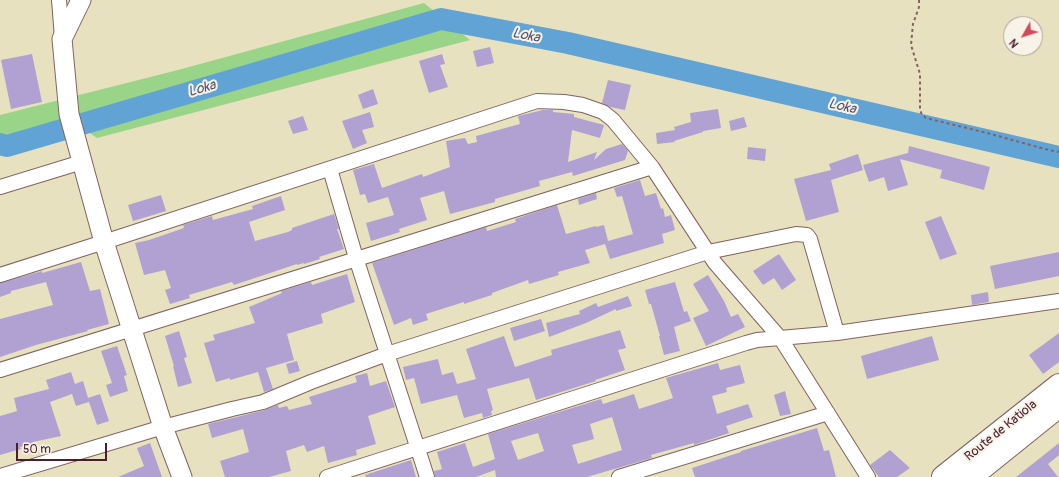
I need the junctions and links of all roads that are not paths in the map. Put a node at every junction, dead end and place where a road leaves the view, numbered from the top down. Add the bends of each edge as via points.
1 (59, 0) edge
2 (81, 0) edge
3 (62, 39) junction
4 (82, 162) junction
5 (652, 167) junction
6 (330, 169) junction
7 (0, 187) edge
8 (104, 242) junction
9 (708, 252) junction
10 (356, 258) junction
11 (0, 275) edge
12 (1059, 301) edge
13 (132, 329) junction
14 (837, 333) junction
15 (781, 339) junction
16 (387, 354) junction
17 (0, 370) edge
18 (1059, 385) edge
19 (1059, 406) edge
20 (828, 414) junction
21 (163, 427) junction
22 (417, 448) junction
23 (0, 476) edge
24 (182, 477) edge
25 (327, 477) edge
26 (427, 477) edge
27 (619, 477) edge
28 (868, 477) edge
29 (943, 477) edge
30 (971, 477) edge

1 - 3 street
2 - 3 street
3 - 4 street via 69,114
4 - 7 street
4 - 8 street
5 - 6 street via 614,120 603,112 583,105 537,101
5 - 9 street
5 - 10 street
6 - 8 street
6 - 10 street
8 - 11 street
8 - 13 street
9 - 14 street via 796,234 807,235 812,244
9 - 15 street
9 - 16 street
10 - 13 street
10 - 16 street
12 - 14 street
13 - 17 street
13 - 21 street
14 - 15 street
15 - 20 street
15 - 22 street via 746,342
16 - 21 street via 273,399
16 - 22 street
18 - 29 highway, Route de Katiola
19 - 30 highway, Route de Katiola
20 - 27 street
20 - 28 street
21 - 23 street
21 - 24 street
22 - 25 street
22 - 26 street

